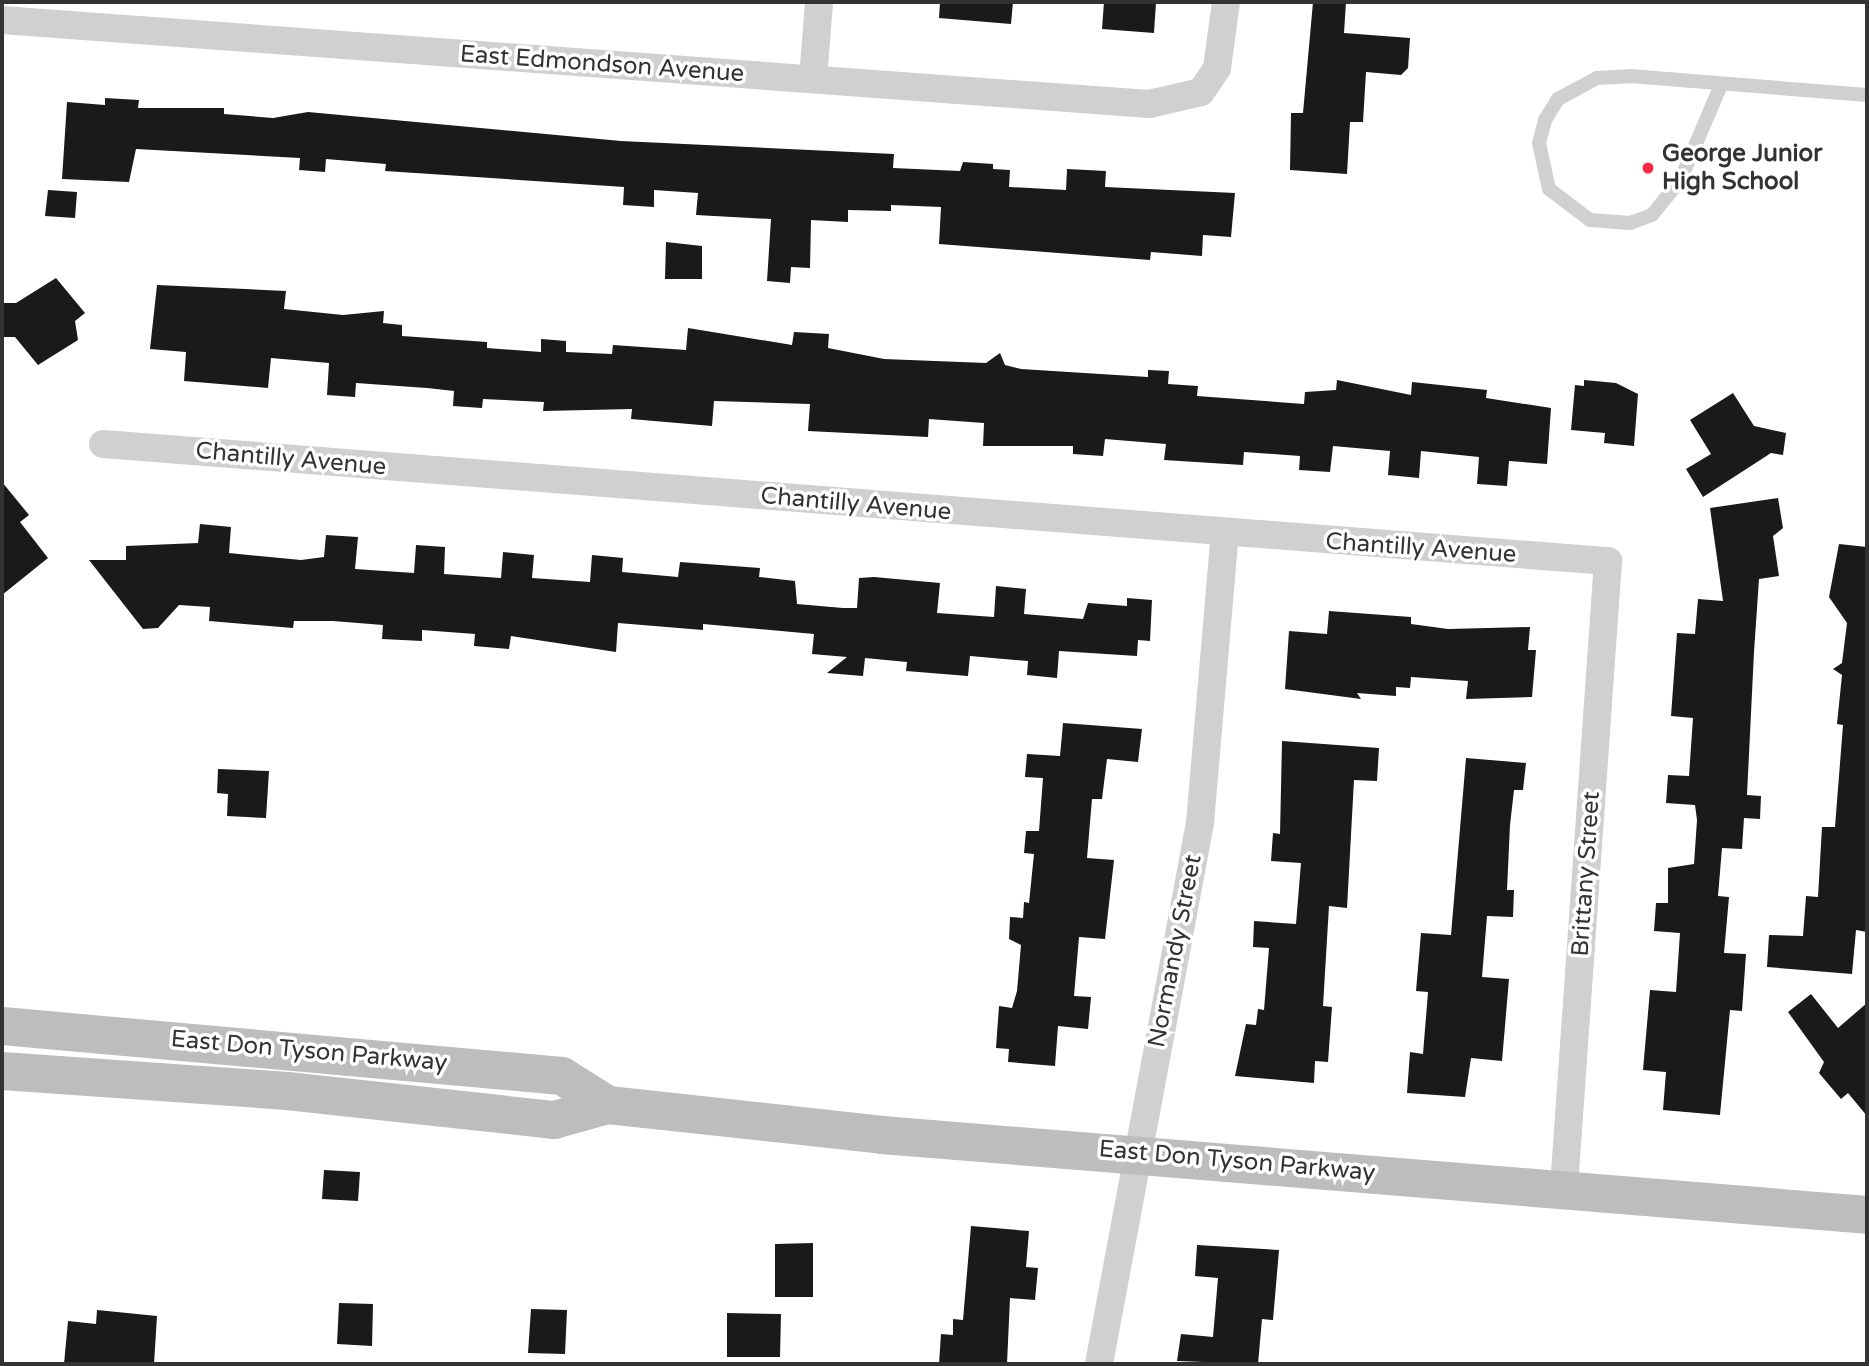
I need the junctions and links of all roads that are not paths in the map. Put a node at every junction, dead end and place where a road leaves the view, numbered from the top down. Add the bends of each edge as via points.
1 (819, 2) edge
2 (1226, 2) edge
3 (2, 20) edge
4 (813, 79) junction
5 (1721, 85) junction
6 (1867, 95) edge
7 (103, 444) dead end
8 (1225, 534) junction
9 (1608, 561) joint
10 (2, 1026) edge
11 (2, 1071) edge
12 (608, 1105) junction
13 (1136, 1152) junction
14 (1564, 1187) junction
15 (1867, 1215) edge
16 (1099, 1364) edge

1 - 4 street
2 - 4 street, East Edmondson Avenue via 1217,68 1201,92 1149,104
3 - 4 street, East Edmondson Avenue
5 - 5 lane via 1630,76 1577,85 1545,120 1539,143 1549,189 1590,220 1630,223 1652,215 1681,178
5 - 6 lane
7 - 8 street, Chantilly Avenue
8 - 9 street, Chantilly Avenue
8 - 13 street, Normandy Street via 1200,823
9 - 14 street, Brittany Street
10 - 12 main road, East Don Tyson Parkway via 562,1076
11 - 12 main road, East Don Tyson Parkway via 287,1091 554,1120
12 - 13 main road, East Don Tyson Parkway via 882,1135
13 - 14 main road, East Don Tyson Parkway
13 - 16 street, Normandy Street
14 - 15 main road, East Don Tyson Parkway

